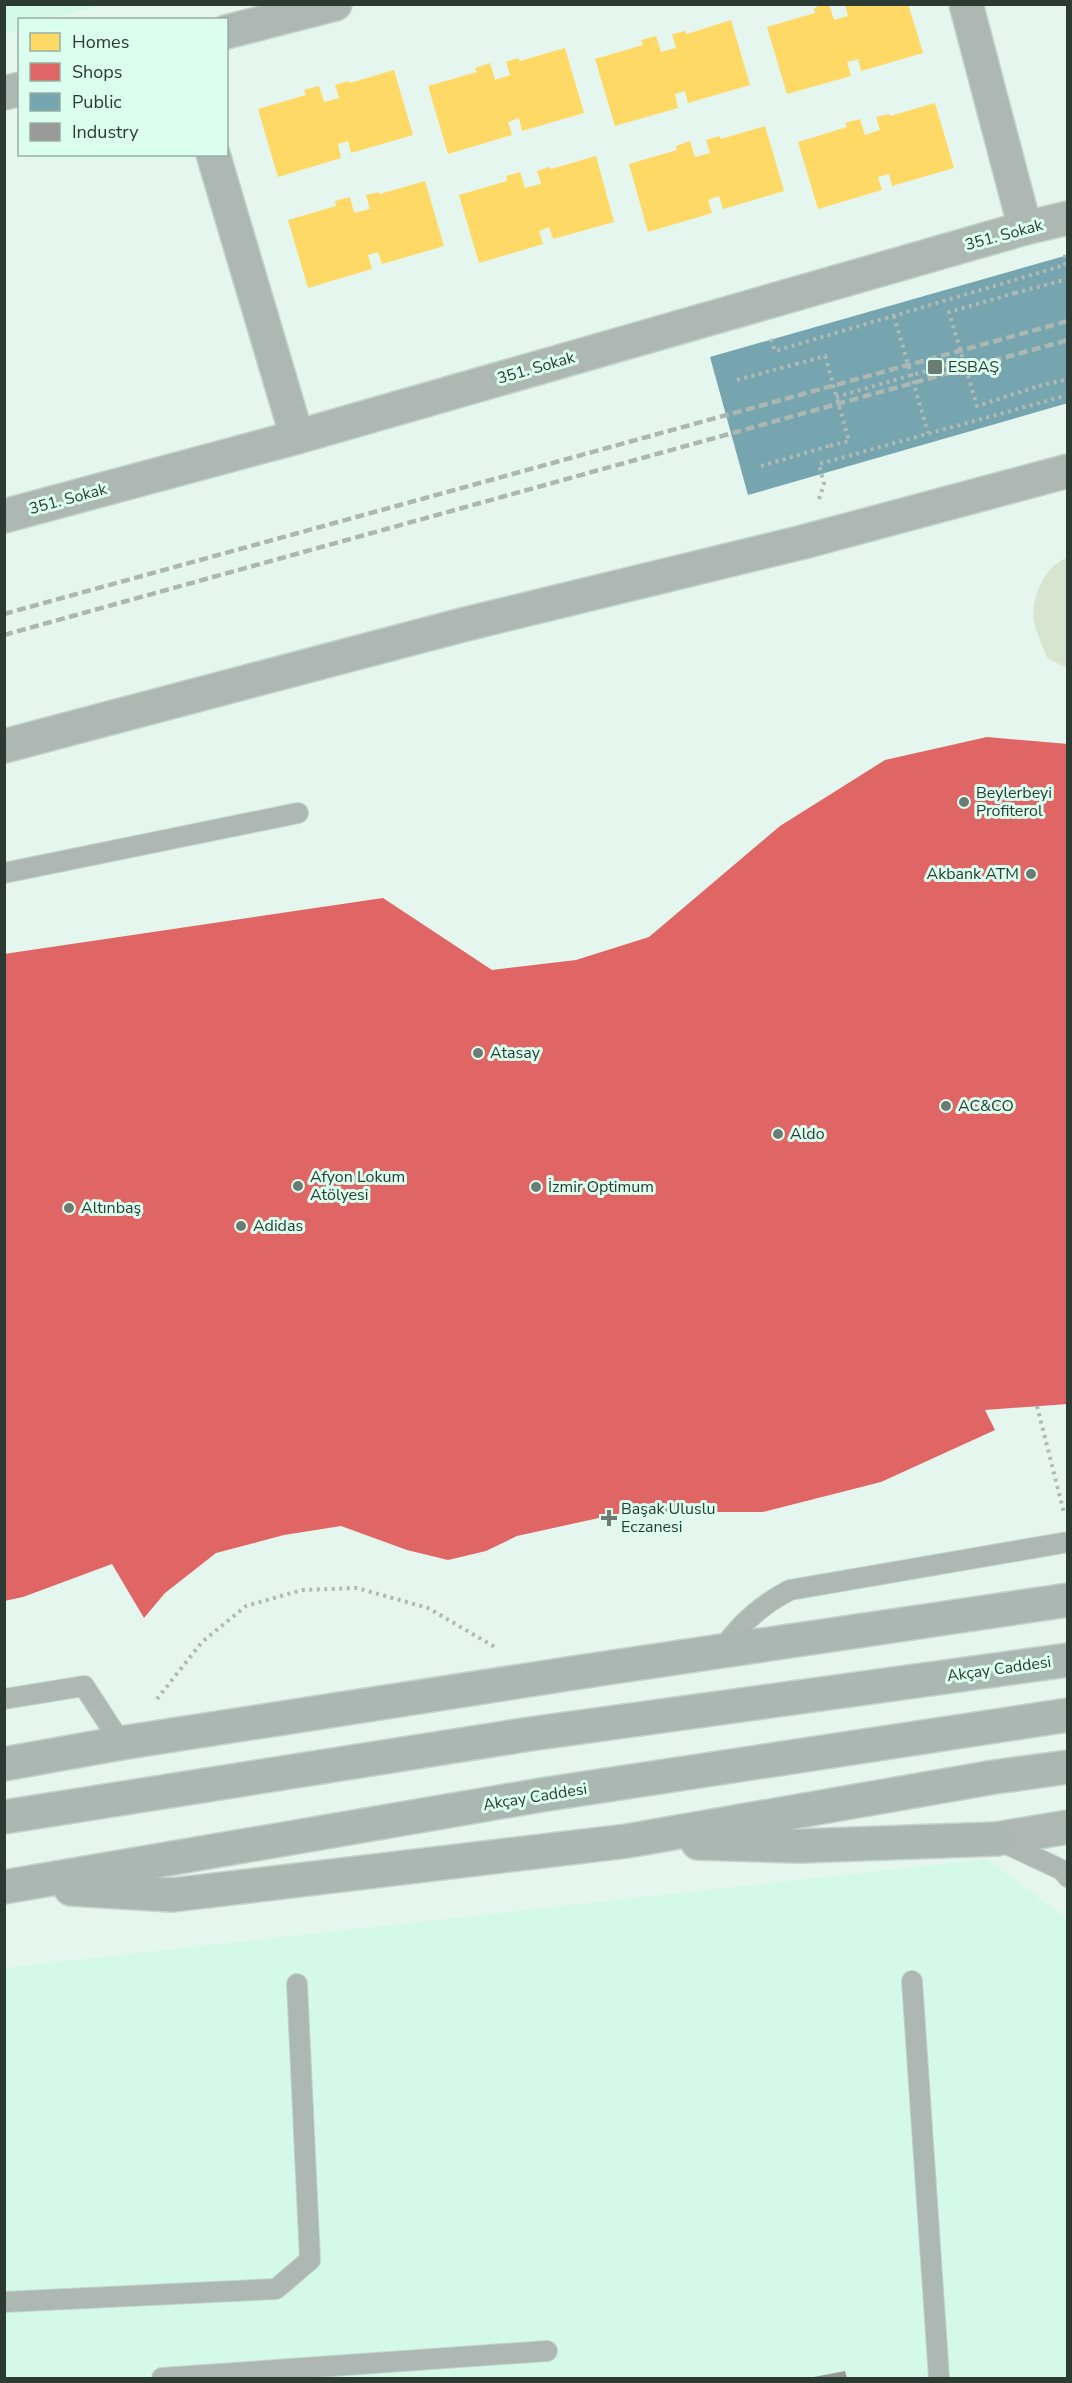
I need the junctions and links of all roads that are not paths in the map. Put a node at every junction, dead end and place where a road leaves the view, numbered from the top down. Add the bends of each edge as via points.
1 (335, 4) edge
2 (966, 4) edge
3 (228, 31) edge
4 (214, 156) edge
5 (1068, 218) edge
6 (1025, 228) junction
7 (297, 437) junction
8 (1068, 471) edge
9 (4, 516) edge
10 (4, 746) edge
11 (298, 813) dead end
12 (4, 873) edge
13 (1068, 1542) edge
14 (1068, 1600) edge
15 (720, 1652) junction
16 (1068, 1659) edge
17 (4, 1699) edge
18 (1068, 1715) edge
19 (122, 1743) junction
20 (4, 1764) edge
21 (1068, 1767) edge
22 (4, 1816) edge
23 (1068, 1827) edge
24 (996, 1839) junction
25 (627, 1840) junction
26 (1068, 1877) edge
27 (8, 1886) edge
28 (912, 1981) dead end
29 (297, 1984) dead end
30 (4, 2302) edge
31 (548, 2351) dead end
32 (162, 2379) edge
33 (939, 2379) edge

1 - 3 street
2 - 6 street
4 - 7 street
5 - 6 street, 351. Sokak
6 - 7 street, 351. Sokak
7 - 9 street, 351. Sokak
8 - 10 street
11 - 12 lane
13 - 15 lane via 790,1590 750,1616
14 - 15 highway
15 - 19 highway
16 - 22 highway, Akçay Caddesi via 530,1734
17 - 19 lane via 84,1686
18 - 27 highway, Akçay Caddesi via 541,1795
19 - 20 highway
21 - 25 highway
23 - 24 street
24 - 25 highway via 800,1846
24 - 26 lane via 1062,1870
25 - 27 highway via 172,1895
28 - 33 lane
29 - 30 lane via 310,2260 276,2289
31 - 32 lane

